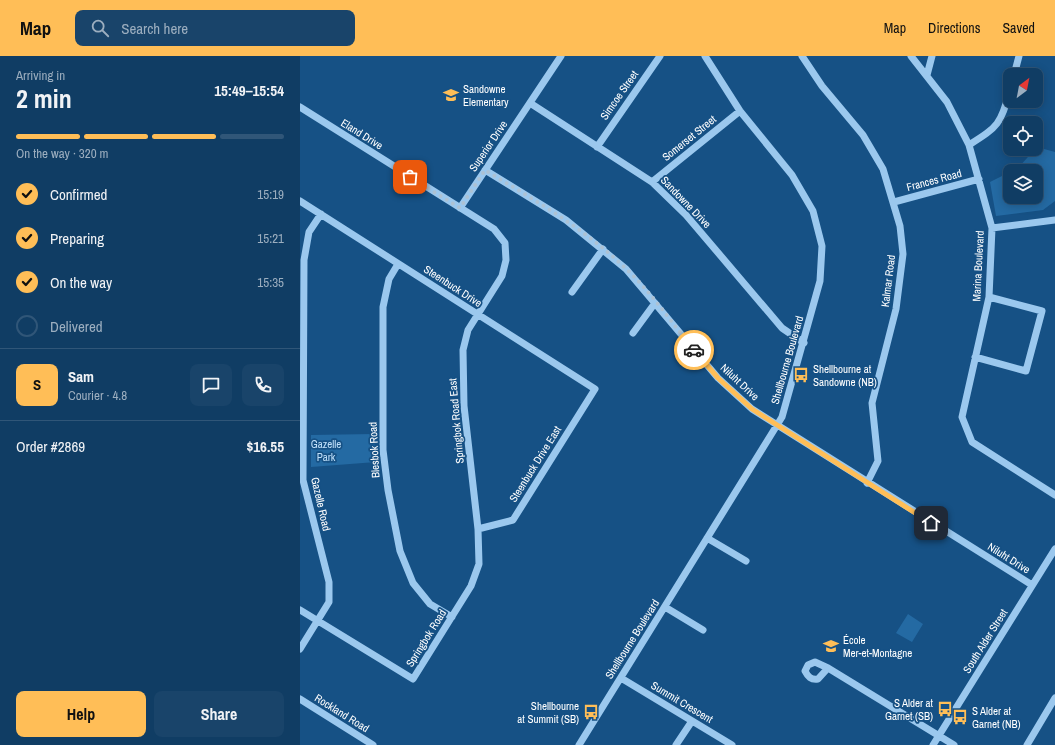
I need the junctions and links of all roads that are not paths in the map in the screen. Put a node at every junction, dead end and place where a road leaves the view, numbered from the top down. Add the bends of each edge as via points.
1 (561, 56) edge
2 (660, 56) edge
3 (705, 56) edge
4 (802, 56) edge
5 (911, 56) edge
6 (932, 56) edge
7 (1020, 56) edge
8 (1016, 68) edge
9 (927, 76) junction
10 (530, 103) junction
11 (300, 107) edge
12 (1005, 108) edge
13 (740, 111) junction
14 (969, 145) junction
15 (597, 146) junction
16 (485, 170) junction
17 (979, 179) junction
18 (652, 182) junction
19 (300, 201) edge
20 (894, 202) junction
21 (460, 208) junction
22 (321, 214) junction
23 (1055, 220) edge
24 (992, 228) junction
25 (604, 249) junction
26 (398, 264) junction
27 (572, 292) dead end
28 (989, 297) junction
29 (655, 302) junction
30 (477, 314) junction
31 (633, 333) dead end
32 (804, 343) junction
33 (975, 357) junction
34 (595, 389) joint
35 (777, 425) junction
36 (867, 483) junction
37 (1055, 495) edge
38 (478, 529) junction
39 (707, 538) junction
40 (1055, 549) edge
41 (746, 561) dead end
42 (1032, 585) junction
43 (665, 607) junction
44 (300, 610) edge
45 (452, 617) junction
46 (318, 621) junction
47 (703, 630) dead end
48 (300, 649) edge
49 (828, 668) dead end
50 (621, 678) junction
51 (1055, 698) edge
52 (300, 699) edge
53 (692, 721) junction
54 (938, 736) junction
55 (373, 745) edge
56 (579, 745) edge
57 (676, 745) edge
58 (732, 745) edge
59 (933, 745) edge
60 (954, 745) edge
61 (1027, 745) edge

1 - 10 street, Superior Drive
2 - 15 street, Simcoe Street
3 - 13 street, Shellbourne Boulevard
4 - 20 street, Kalmar Road via 822,86 863,135 883,169
5 - 9 street, Marina Boulevard
6 - 9 street
7 - 8 street
9 - 14 street, Marina Boulevard via 947,102
10 - 15 street, Sandowne Drive
10 - 16 street, Superior Drive
11 - 21 street, Eland Drive
12 - 14 street via 994,130
13 - 18 street, Somerset Street
13 - 32 street, Shellbourne Boulevard via 792,175 813,211 822,246 820,281
14 - 17 street, Marina Boulevard
15 - 18 street, Sandowne Drive
16 - 21 street, Superior Drive
16 - 25 street, Niluht Drive via 566,220
17 - 20 street, Frances Road
17 - 24 street, Marina Boulevard
18 - 32 street, Sandowne Drive via 686,215 782,328
19 - 22 street, Steenbuck Drive
20 - 36 street, Kalmar Road via 903,254 896,309 872,403 878,462
21 - 30 street, Eland Drive via 494,229 505,243 506,260 502,276
22 - 26 street, Steenbuck Drive
22 - 46 street, Gazelle Road via 309,232 304,260 303,480 329,582 329,602
23 - 24 street
24 - 28 street, Marina Boulevard
25 - 27 street
25 - 29 street, Niluht Drive
26 - 30 street, Steenbuck Drive
26 - 45 street, Blesbok Road via 389,278 383,307 383,450 388,490 400,551 413,583 430,604
28 - 33 street, Marina Boulevard
28 - 33 street via 1042,311 1026,371
29 - 31 street
29 - 35 street, Niluht Drive via 718,378 752,409
30 - 34 street, Steenbuck Drive
30 - 38 street, Springbok Road East via 468,330 463,350 464,406
32 - 35 street, Shellbourne Boulevard via 782,417
33 - 37 street, Marina Boulevard via 962,416 972,442
34 - 38 street, Steenbuck Drive East via 513,520
35 - 36 street, Niluht Drive
35 - 39 street, Shellbourne Boulevard
36 - 42 street, Niluht Drive
38 - 45 street, Springbok Road via 479,564 471,586
39 - 41 street
39 - 43 street, Shellbourne Boulevard
40 - 42 street, South Alder Street
42 - 54 street, South Alder Street
43 - 47 street
43 - 50 street, Shellbourne Boulevard
44 - 46 street, Springbok Road
45 - 46 street, Springbok Road via 413,679
46 - 48 street, Gazelle Road
49 - 54 street
50 - 53 street, Summit Crescent
50 - 56 street, Shellbourne Boulevard
51 - 61 street
52 - 55 street, Rockland Road
53 - 57 street
53 - 58 street, Summit Crescent
54 - 59 street, South Alder Street
54 - 60 street

